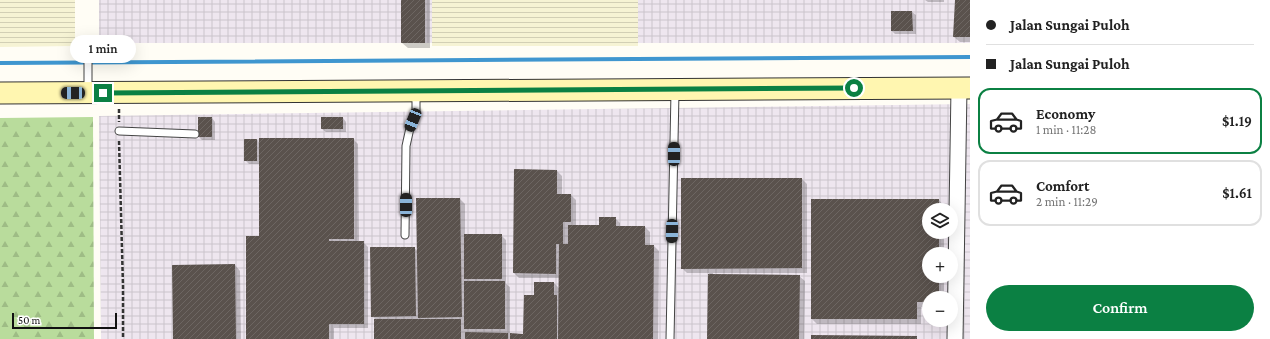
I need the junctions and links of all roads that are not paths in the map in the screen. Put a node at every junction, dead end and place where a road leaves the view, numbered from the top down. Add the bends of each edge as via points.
1 (88, 42) dead end
2 (964, 88) edge
3 (675, 90) junction
4 (416, 91) junction
5 (0, 93) edge
6 (88, 93) junction
7 (119, 131) road end
8 (195, 134) dead end
9 (405, 235) dead end
10 (670, 339) edge
11 (955, 339) edge

1 - 6 lane
2 - 3 street
2 - 11 street
3 - 4 street
3 - 10 lane
4 - 6 street
4 - 9 lane via 416,111 406,146
5 - 6 street
7 - 8 lane

